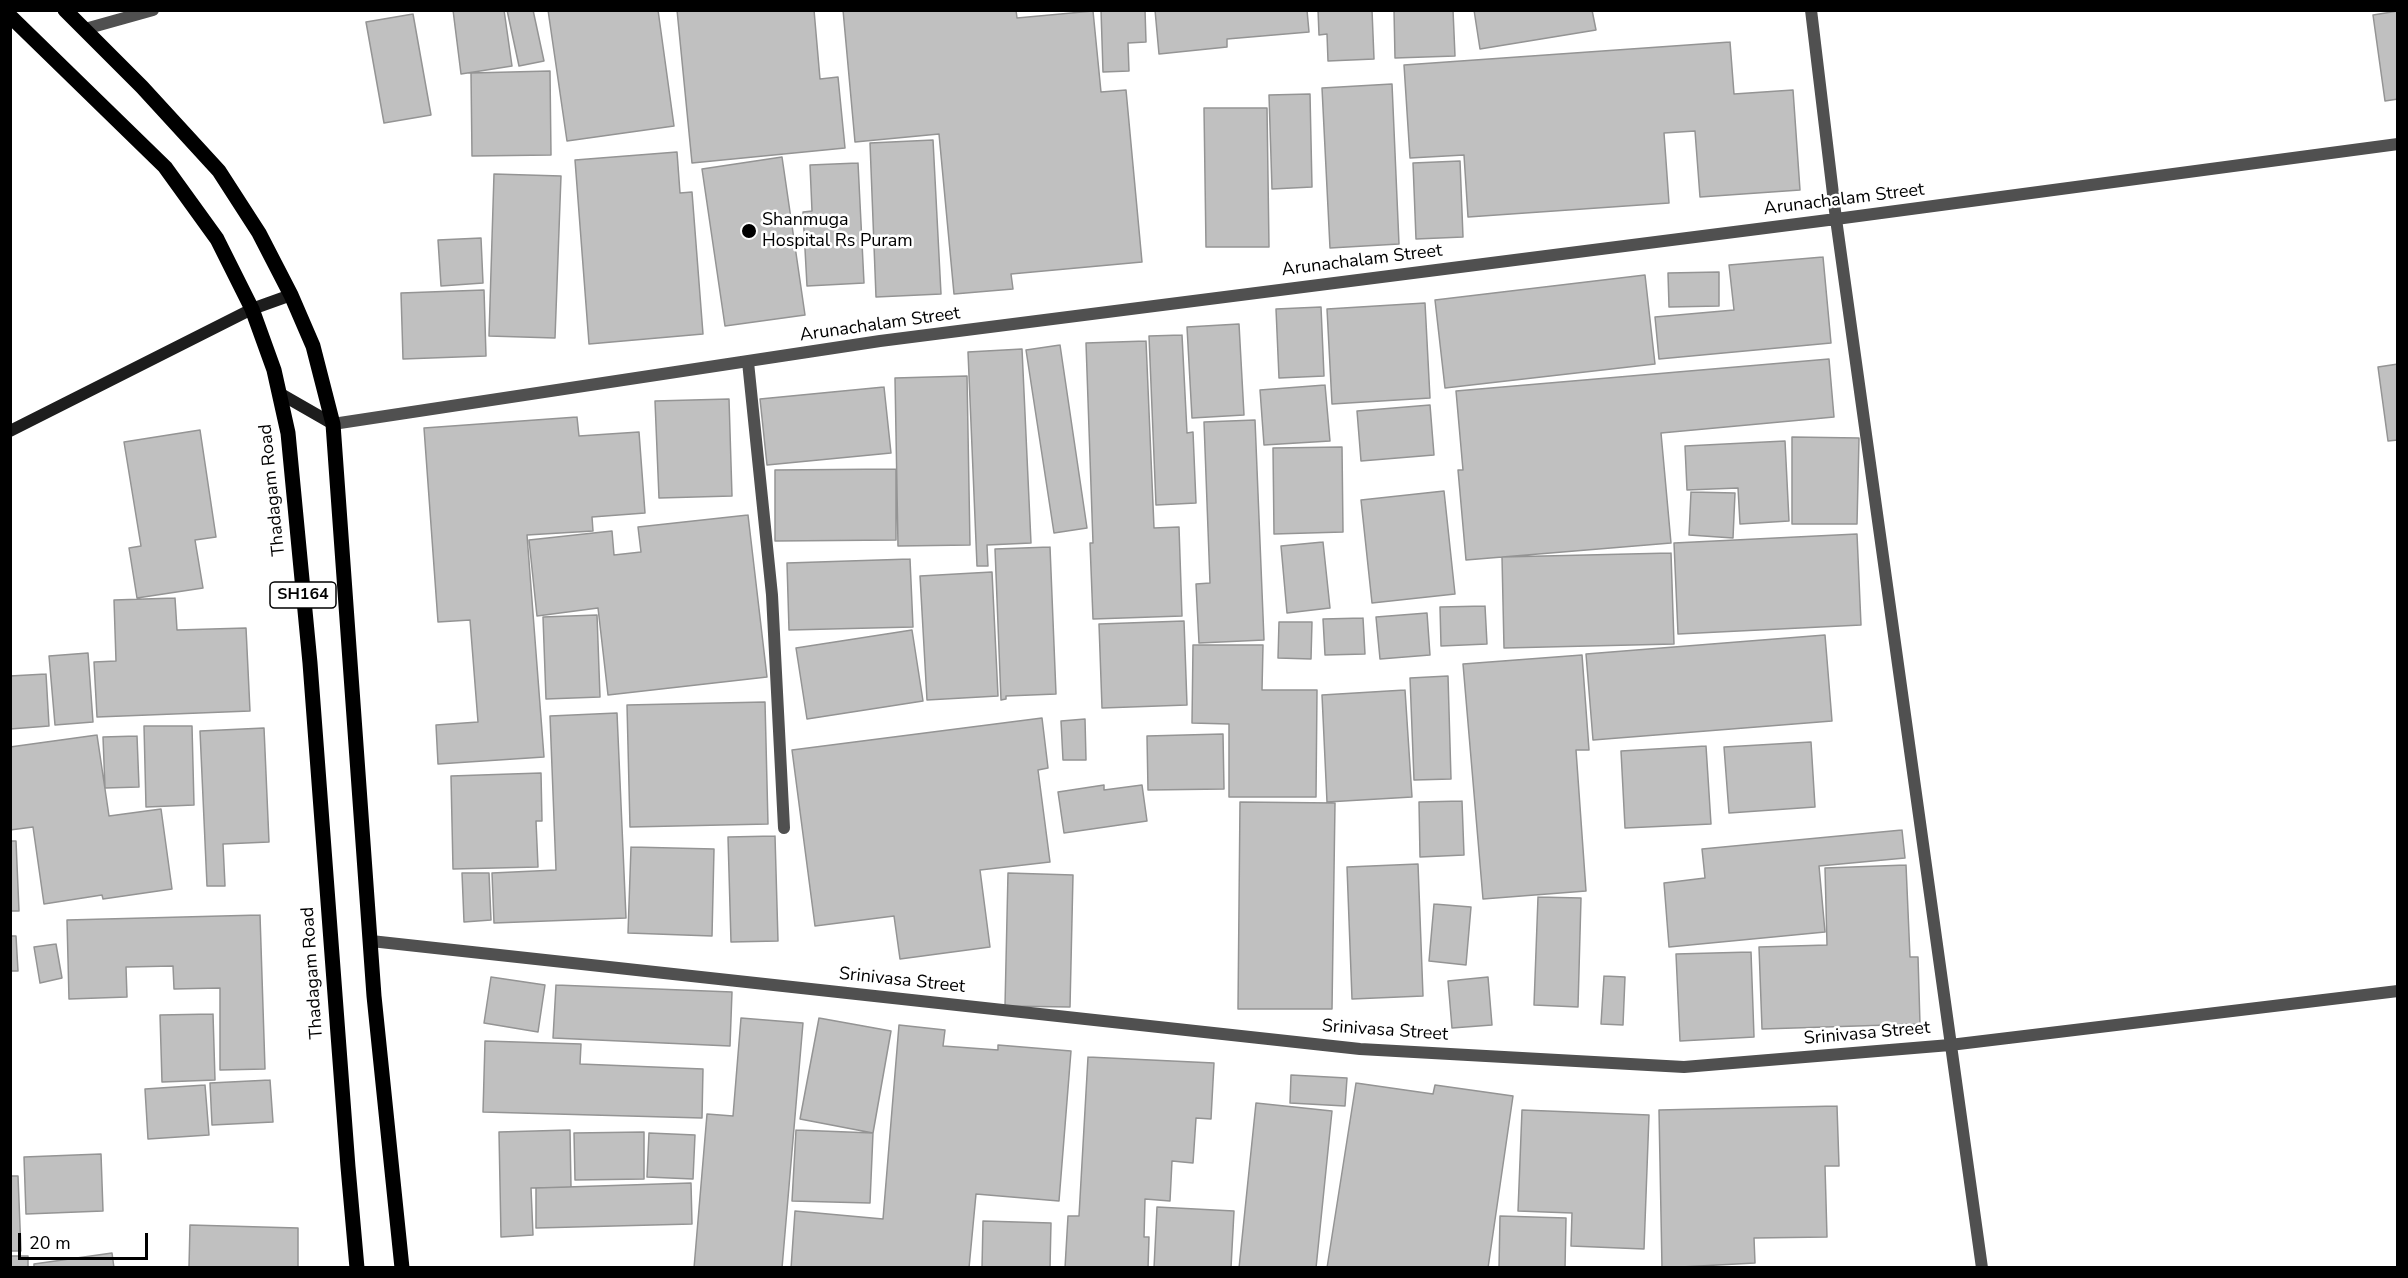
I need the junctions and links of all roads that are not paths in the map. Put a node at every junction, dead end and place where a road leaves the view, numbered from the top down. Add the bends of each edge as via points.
1 (65, 10) edge
2 (153, 10) edge
3 (1811, 10) edge
4 (10, 16) edge
5 (85, 29) junction
6 (2397, 144) edge
7 (1836, 219) junction
8 (291, 295) junction
9 (252, 309) junction
10 (748, 362) junction
11 (279, 393) junction
12 (333, 424) junction
13 (10, 430) edge
14 (784, 828) dead end
15 (371, 941) junction
16 (2397, 991) edge
17 (1950, 1045) junction
18 (357, 1268) edge
19 (402, 1268) edge
20 (1982, 1268) edge

1 - 5 main road, SH164
2 - 5 street
3 - 7 street
4 - 9 main road, Thadagam Road / SH164 via 165,167 217,239
5 - 8 main road, SH164 via 219,171 259,233
6 - 7 street, Arunachalam Street
7 - 10 street, Arunachalam Street via 891,340
7 - 17 street
8 - 9 street
8 - 12 main road, SH164 via 313,346
9 - 11 main road, Thadagam Road / SH164
9 - 13 street
10 - 12 street, Arunachalam Street
10 - 14 street via 772,595
11 - 12 street
11 - 18 main road, Thadagam Road / SH164 via 288,433 310,663
12 - 15 main road, SH164
15 - 17 street, Srinivasa Street via 1360,1048 1684,1067
15 - 19 main road, SH164
16 - 17 street, Srinivasa Street
17 - 20 street

